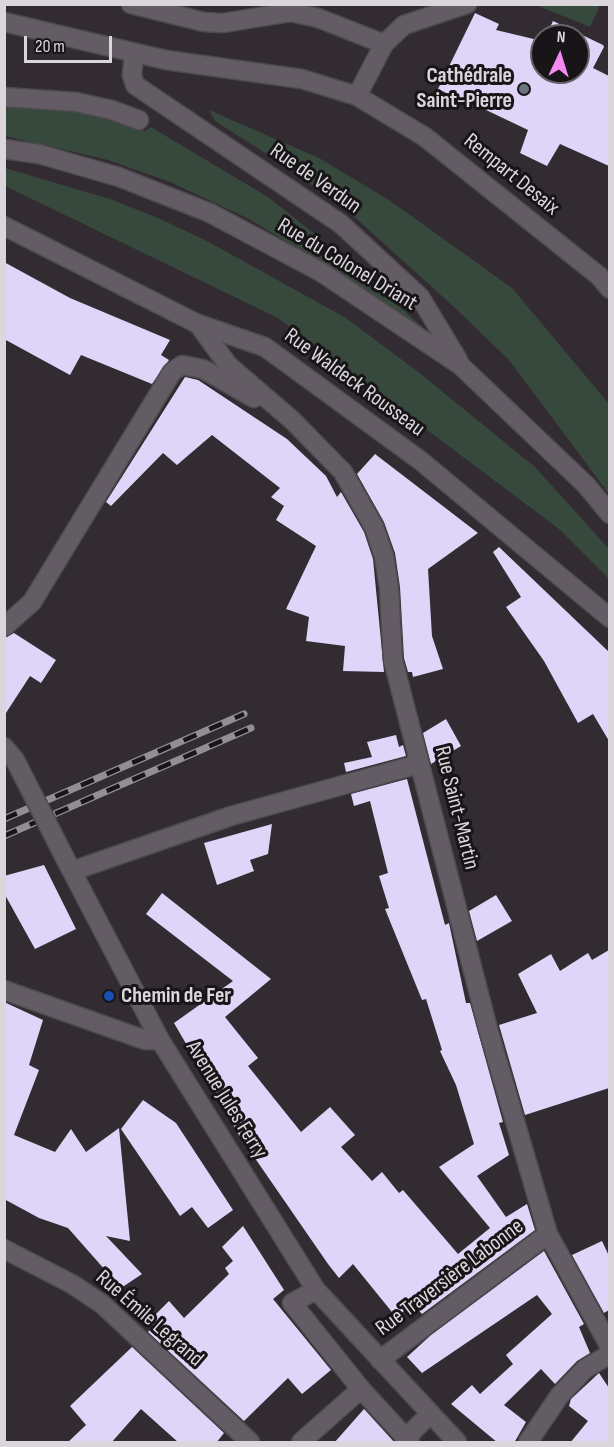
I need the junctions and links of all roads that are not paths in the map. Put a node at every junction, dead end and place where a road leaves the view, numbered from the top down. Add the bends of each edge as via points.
1 (131, 4) edge
2 (458, 6) edge
3 (286, 8) edge
4 (4, 22) edge
5 (384, 44) junction
6 (134, 53) junction
7 (4, 96) edge
8 (357, 96) junction
9 (139, 120) dead end
10 (4, 149) edge
11 (4, 226) edge
12 (606, 280) edge
13 (198, 324) junction
14 (460, 365) junction
15 (292, 420) junction
16 (609, 514) edge
17 (609, 618) edge
18 (4, 627) edge
19 (10, 754) edge
20 (419, 764) junction
21 (69, 866) junction
22 (4, 990) edge
23 (160, 1040) junction
24 (548, 1234) junction
25 (4, 1249) edge
26 (316, 1290) junction
27 (609, 1347) edge
28 (609, 1354) edge
29 (380, 1360) junction
30 (361, 1389) junction
31 (430, 1414) junction
32 (408, 1440) edge
33 (250, 1443) edge
34 (301, 1443) edge
35 (457, 1443) edge
36 (528, 1443) edge

1 - 3 street via 213,22
2 - 5 street via 404,25
3 - 5 street
4 - 6 street, Rempart Desaix
5 - 8 street
6 - 8 street, Rempart Desaix via 302,79
6 - 14 street, Rue de Verdun via 135,85 341,224 420,297
7 - 9 street via 76,102
8 - 12 street, Rempart Desaix via 425,137
10 - 14 street, Rue du Colonel Driant via 39,154 119,177 210,213 321,272
11 - 13 street, Rue Waldeck Rousseau
13 - 15 street, Rue Saint-Martin via 228,365
13 - 17 street, Rue Waldeck Rousseau via 265,347 421,461
14 - 16 street, Rue du Colonel Driant via 586,485
15 - 18 street via 203,369 182,365 172,372 32,602
15 - 20 street, Rue Saint-Martin via 344,472 374,527 384,556 393,660
19 - 21 street, Avenue Jules Ferry, bridge
20 - 21 street
20 - 24 street, Rue Saint-Martin via 488,1029
21 - 23 street, Avenue Jules Ferry
22 - 23 street via 145,1040
23 - 26 street, Avenue Jules Ferry
24 - 27 street, Rue Saint-Martin
24 - 29 street, Rue Traversière Labonne
25 - 33 street, Rue Émile Legrand via 102,1304
26 - 29 street, Avenue Jules Ferry
26 - 30 street via 292,1303
28 - 36 street via 585,1369 560,1395
29 - 31 street, Avenue Jules Ferry
30 - 32 street
30 - 34 street
31 - 32 street
31 - 35 street, Avenue Jules Ferry

